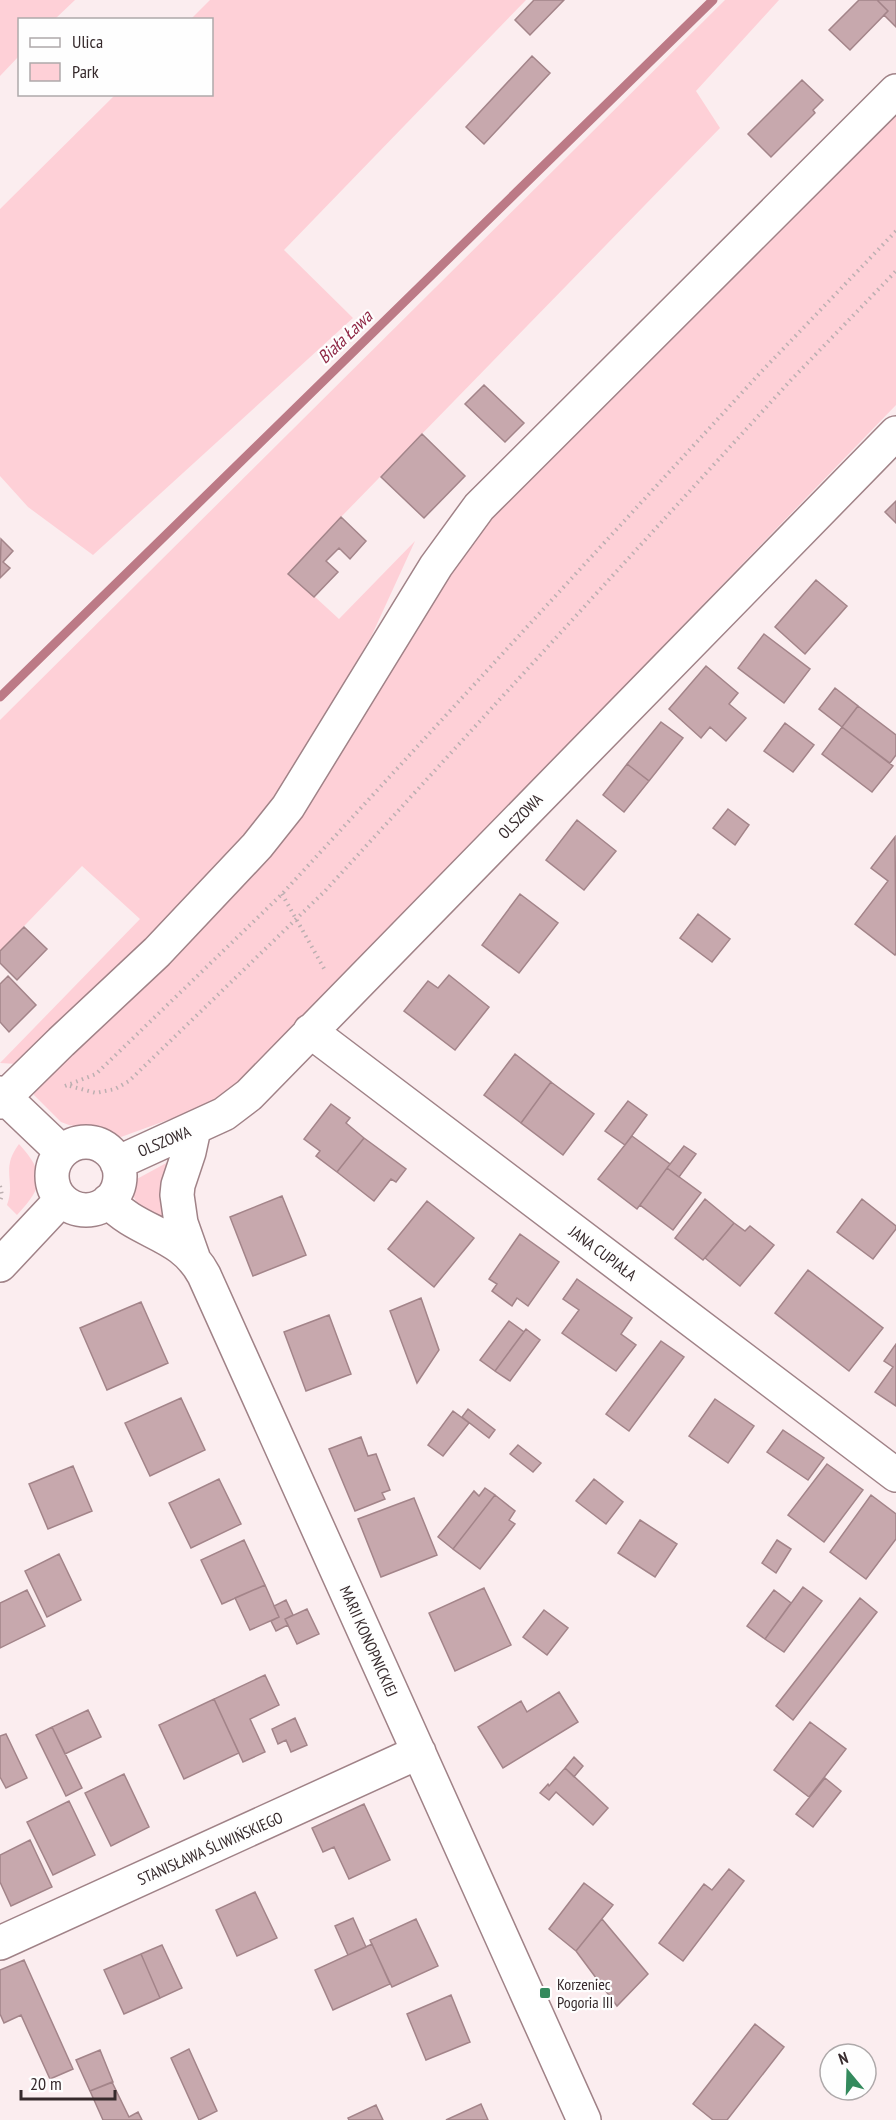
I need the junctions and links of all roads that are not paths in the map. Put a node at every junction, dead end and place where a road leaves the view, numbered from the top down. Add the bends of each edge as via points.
1 (896, 91) edge
2 (896, 433) edge
3 (310, 1031) junction
4 (1, 1097) edge
5 (194, 1129) junction
6 (62, 1152) junction
7 (117, 1163) junction
8 (61, 1200) junction
9 (108, 1202) junction
10 (194, 1257) junction
11 (0, 1265) edge
12 (896, 1475) edge
13 (419, 1752) junction
14 (0, 1943) edge
15 (584, 2120) edge

1 - 4 street via 478,507 436,566 288,807 257,846 157,952
2 - 3 street, OLSZOWA
3 - 5 street, OLSZOWA via 249,1095 224,1114
3 - 12 street, JANA CUPIAŁA
4 - 6 street
5 - 7 street, OLSZOWA
5 - 10 street via 178,1185 177,1204
6 - 7 street via 81,1142 92,1143 103,1147
6 - 8 street via 51,1176
7 - 9 street via 119,1184
8 - 9 street via 89,1210
8 - 11 street
9 - 10 street, MARII KONOPNICKIEJ via 118,1212
10 - 13 street, MARII KONOPNICKIEJ
13 - 14 street, STANISŁAWA ŚLIWIŃSKIEGO
13 - 15 street, MARII KONOPNICKIEJ

